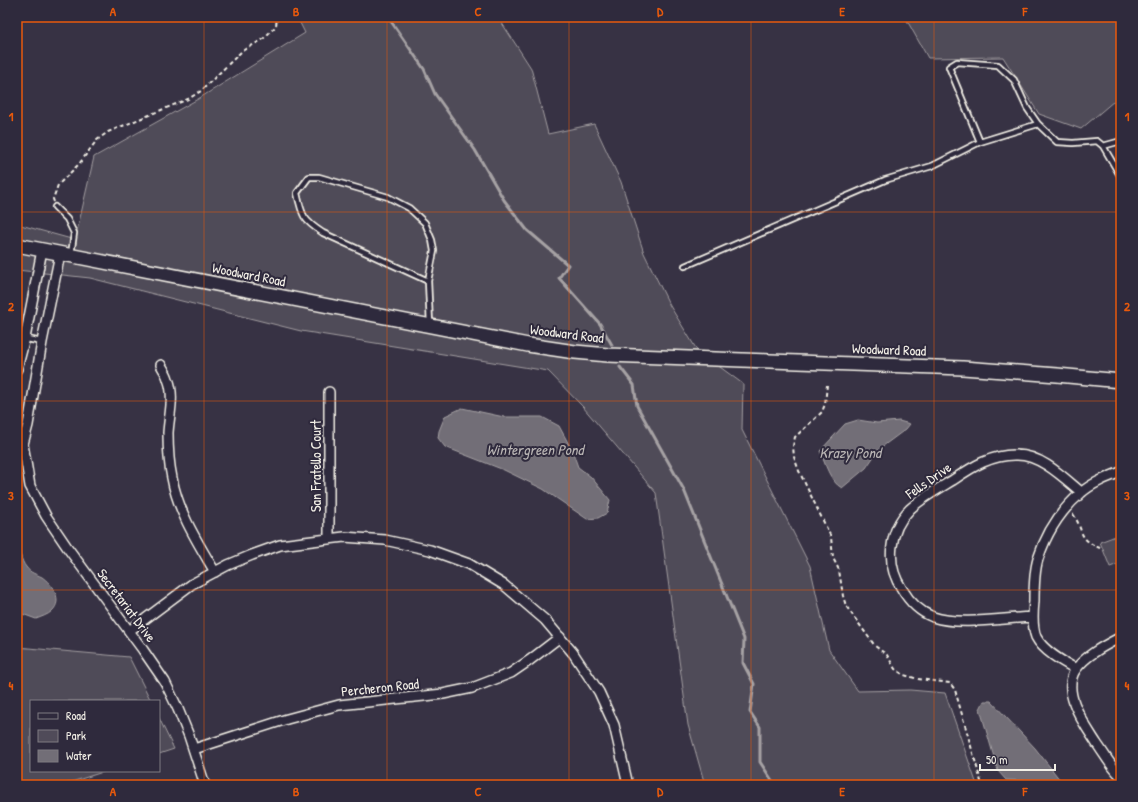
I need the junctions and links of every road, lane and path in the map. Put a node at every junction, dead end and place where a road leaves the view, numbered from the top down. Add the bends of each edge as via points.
1 (277, 17) edge
2 (1038, 124) junction
3 (1121, 141) edge
4 (980, 142) junction
5 (1103, 146) junction
6 (1121, 177) edge
7 (54, 207) joint
8 (17, 245) edge
9 (42, 250) junction
10 (65, 255) junction
11 (685, 266) dead end
12 (428, 281) junction
13 (431, 326) junction
14 (21, 338) edge
15 (42, 342) junction
16 (161, 365) dead end
17 (17, 368) edge
18 (1121, 381) edge
19 (827, 386) dead end
20 (329, 392) dead end
21 (17, 430) edge
22 (23, 444) junction
23 (1121, 472) edge
24 (1081, 492) junction
25 (1068, 507) junction
26 (329, 539) junction
27 (1100, 548) dead end
28 (215, 572) junction
29 (1033, 617) junction
30 (129, 631) junction
31 (1121, 636) edge
32 (560, 637) junction
33 (1076, 669) junction
34 (194, 749) junction
35 (1121, 776) edge
36 (205, 785) edge
37 (628, 785) edge
38 (982, 785) edge

1 - 7 path via 276,26 262,40 242,52 201,92 108,132 97,140 58,186 53,199
2 - 4 lane
2 - 4 lane via 1014,80 998,65 957,62 950,67
2 - 5 lane via 1058,142 1097,141
3 - 5 lane
4 - 11 lane via 932,166 885,180
5 - 6 lane
7 - 10 lane via 67,219 74,233
8 - 9 street, Woodward Road
9 - 10 street, Woodward Road
9 - 14 street
10 - 13 street, Woodward Road
10 - 15 street, Secretariat Drive
12 - 12 lane via 310,225 301,214 297,193 309,177 319,177 388,197 409,208 425,223 432,240 434,250
12 - 13 lane
13 - 18 street, Woodward Road via 528,345 608,355 963,368
14 - 15 lane
14 - 17 street
15 - 22 street, Secretariat Drive
16 - 28 street via 169,379 172,400 168,432 172,479 180,506
19 - 38 path via 822,412 795,437 793,446 799,471 831,537 846,606 875,646 887,655 895,669 904,676 950,683 955,690
20 - 26 street, San Fratello Court
21 - 22 street, Secretariat Drive
22 - 30 street, Secretariat Drive via 30,486 46,516
23 - 24 street
24 - 25 street
24 - 29 street, Fells Drive via 1046,464 1018,455 1004,455 976,465 923,498 901,519 895,533 891,546 892,572 905,594 923,612 933,617 956,621
25 - 27 path via 1076,518 1084,539
25 - 29 street via 1051,528 1038,559
26 - 28 street via 280,545 252,554
26 - 32 street via 384,540 430,550 469,564 521,598
28 - 30 street via 192,584
29 - 33 street via 1036,637 1045,648 1058,660
30 - 34 street, Secretariat Drive via 165,682
31 - 33 street
32 - 34 street, Percheron Road via 512,672 472,688 443,694 339,705
32 - 37 street via 600,692 614,725
33 - 35 street via 1072,686 1076,709
34 - 36 street, Secretariat Drive

